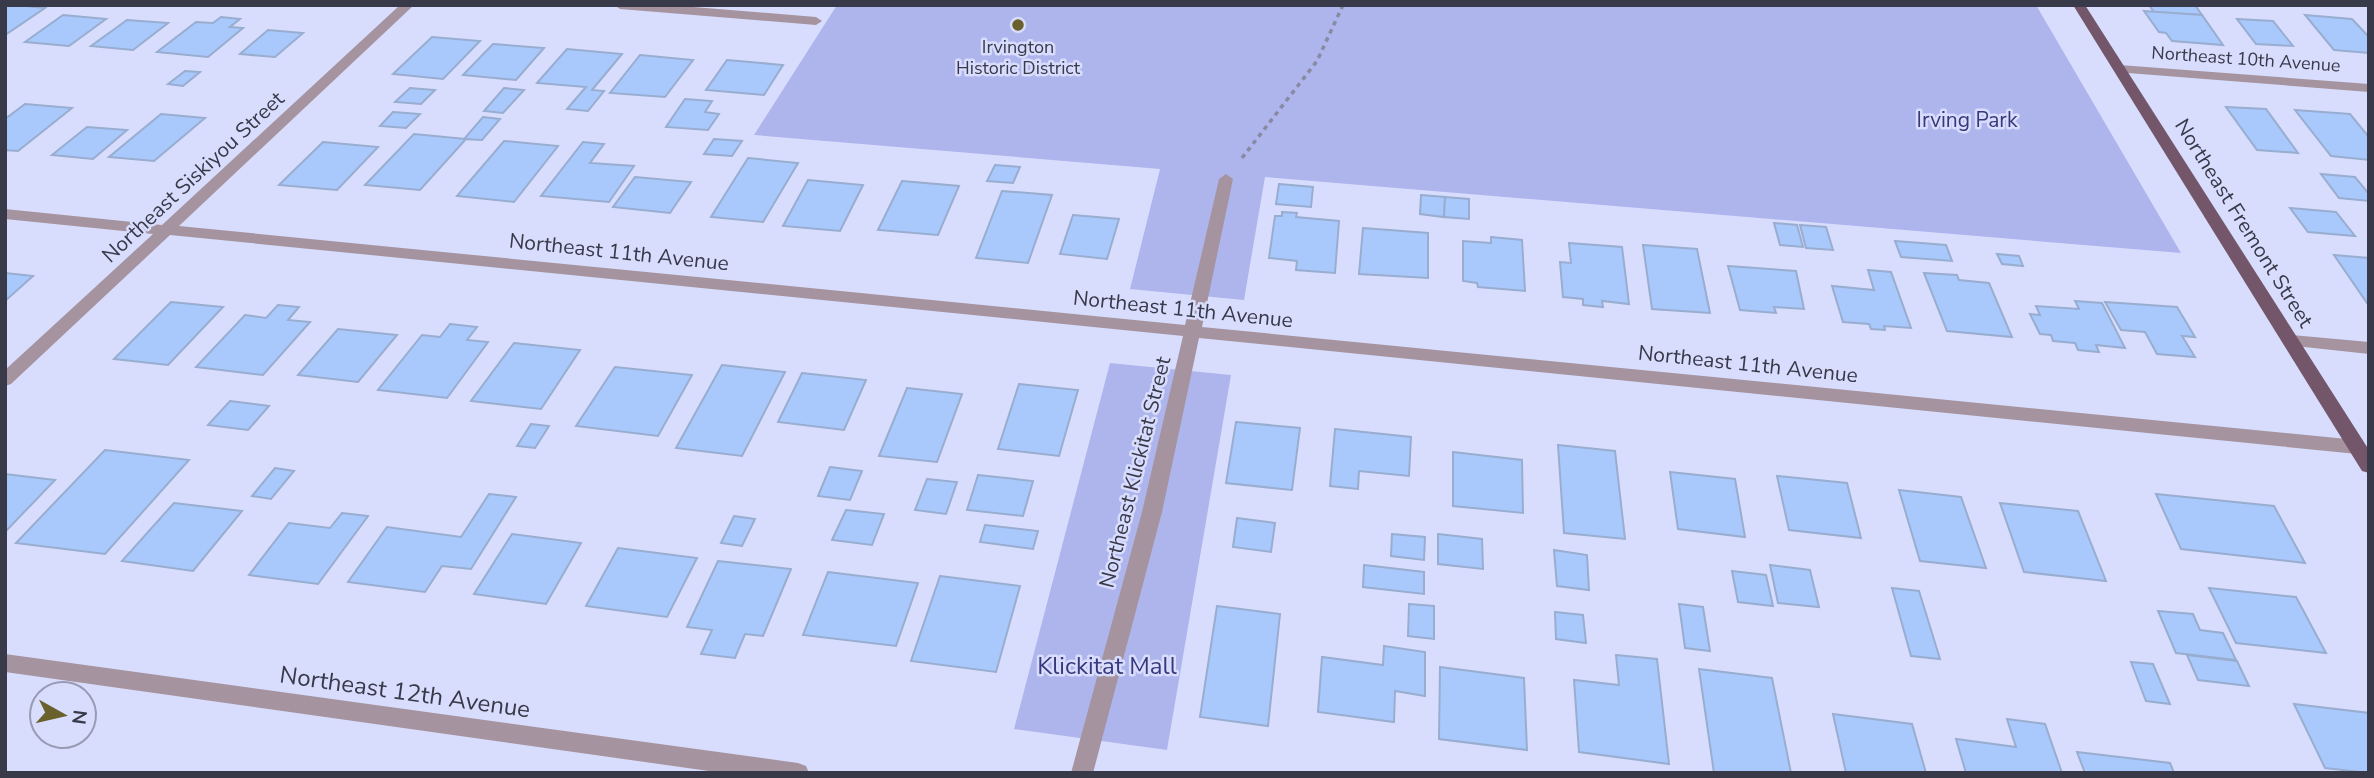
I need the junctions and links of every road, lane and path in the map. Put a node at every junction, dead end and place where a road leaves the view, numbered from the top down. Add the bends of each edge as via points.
1 (408, 5) edge
2 (620, 5) edge
3 (1343, 5) edge
4 (2079, 5) edge
5 (816, 21) dead end
6 (2120, 69) junction
7 (2369, 88) edge
8 (1226, 179) joint
9 (5, 214) edge
10 (167, 230) junction
11 (1192, 332) junction
12 (2292, 341) junction
13 (2369, 348) edge
14 (5, 380) edge
15 (2357, 447) junction
16 (2369, 466) edge
17 (5, 663) edge
18 (798, 773) edge
19 (1082, 773) edge

1 - 10 street, Northeast Siskiyou Street
2 - 5 street
3 - 8 path via 1317,61
4 - 6 main road, Northeast Fremont Street
6 - 7 street, Northeast 10th Avenue
6 - 12 main road, Northeast Fremont Street
8 - 11 street, Northeast Klickitat Street
9 - 10 street, Northeast 11th Avenue
10 - 11 street, Northeast 11th Avenue
10 - 14 street, Northeast Siskiyou Street
11 - 15 street, Northeast 11th Avenue
11 - 19 street, Northeast Klickitat Street via 1152,512
12 - 13 street
12 - 15 main road, Northeast Fremont Street
15 - 16 main road, Northeast Fremont Street
17 - 18 street, Northeast 12th Avenue

